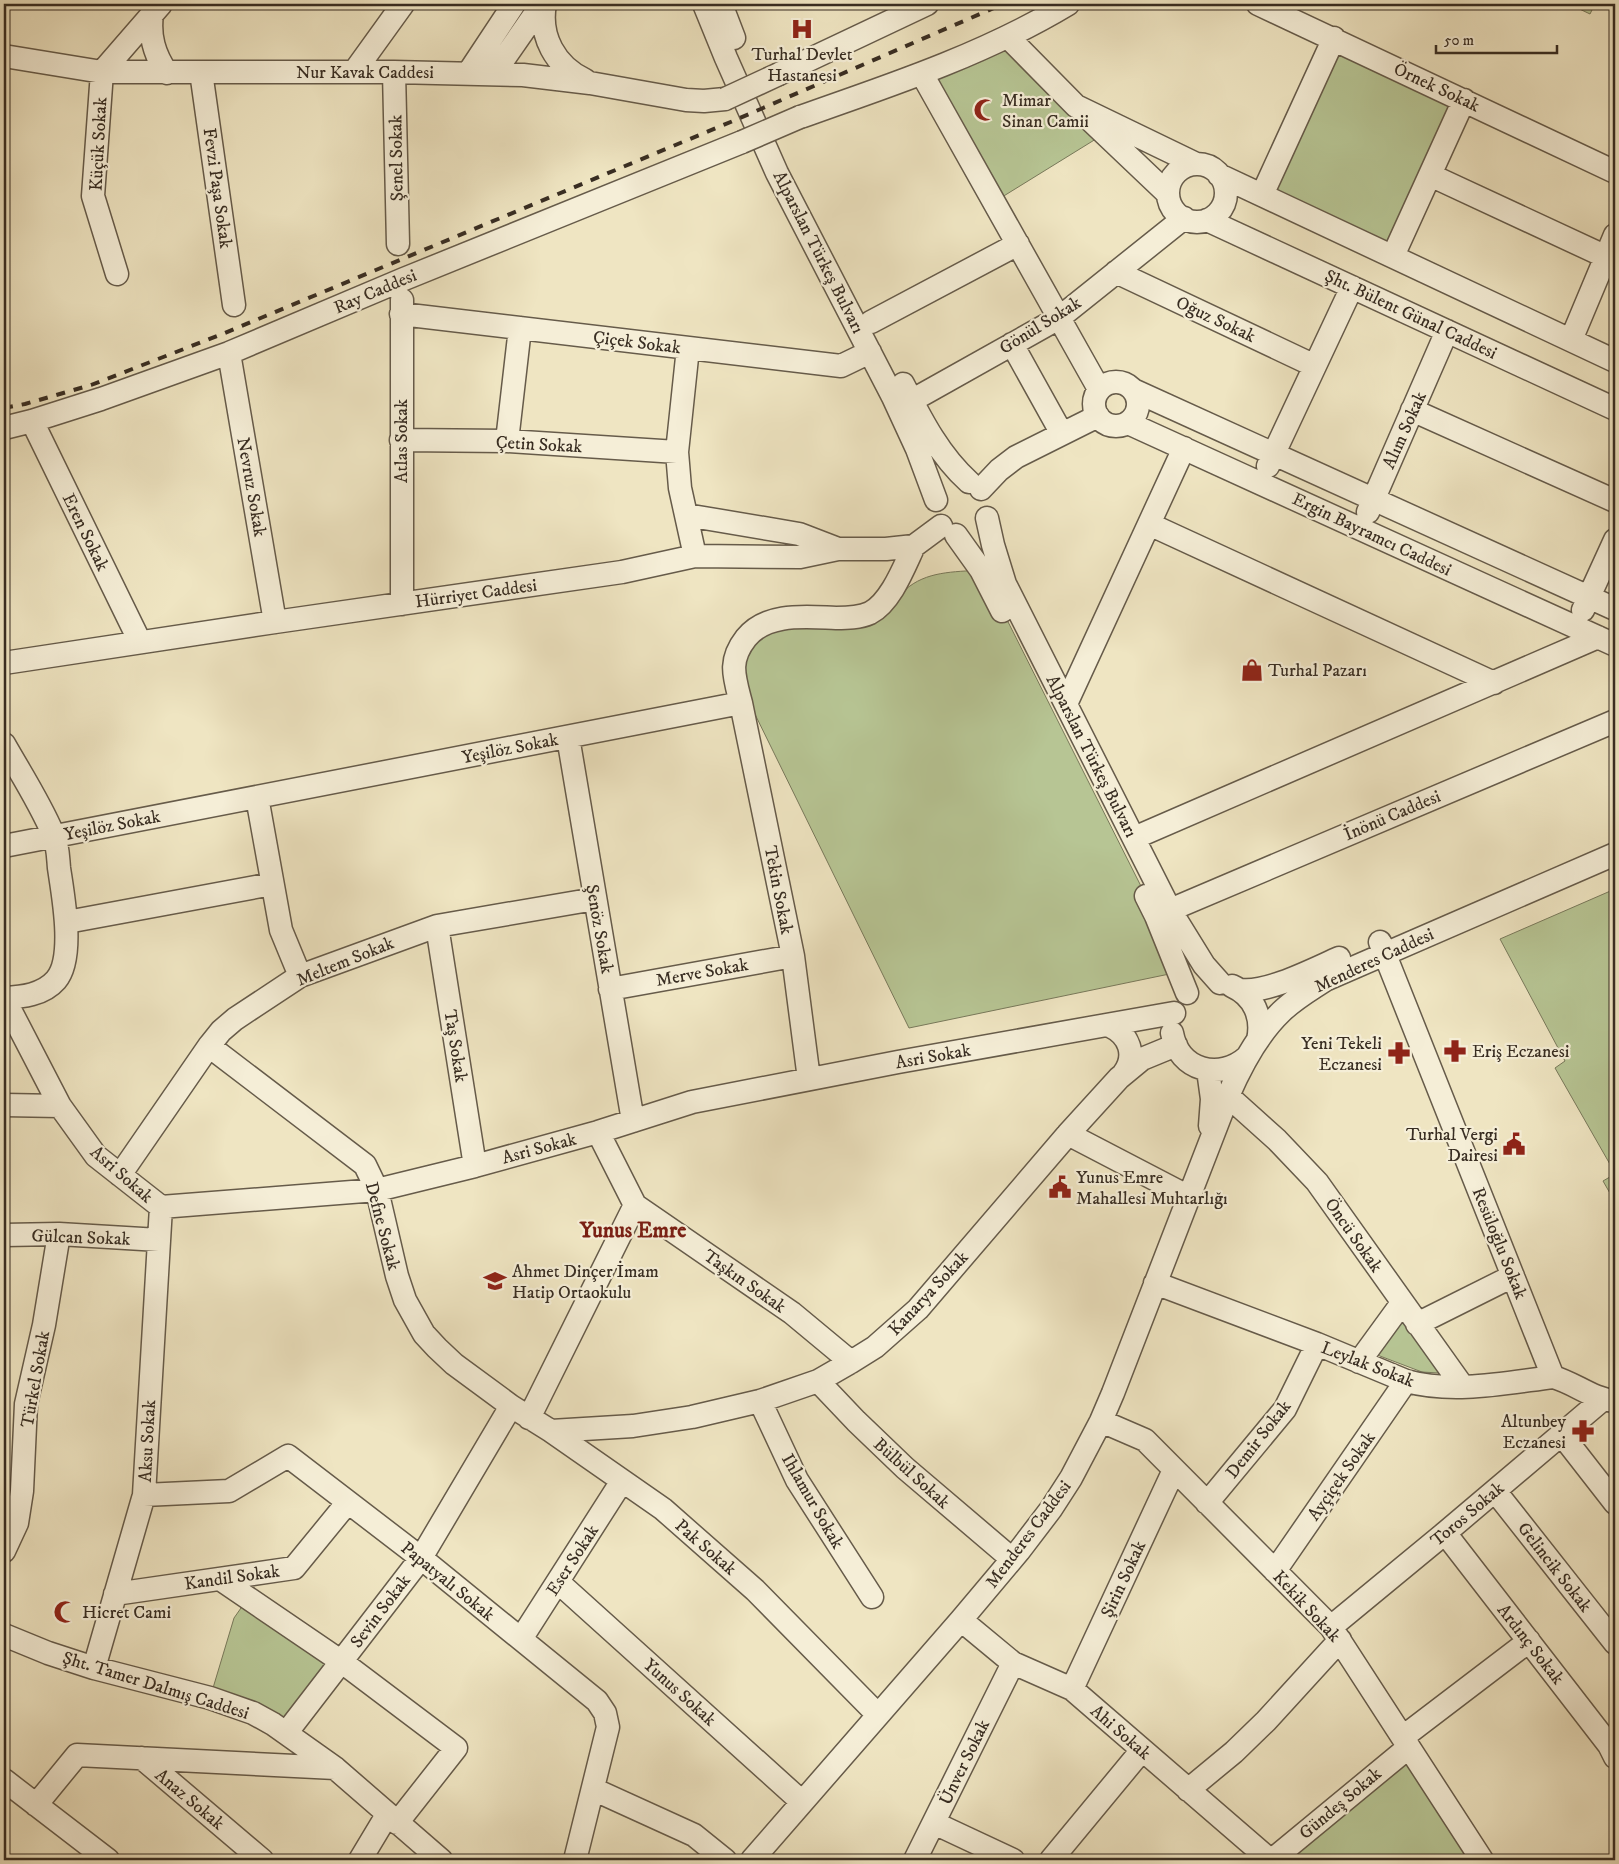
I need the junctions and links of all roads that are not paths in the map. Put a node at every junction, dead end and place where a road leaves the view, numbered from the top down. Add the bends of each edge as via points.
1 (403, 4) edge
2 (514, 4) edge
3 (544, 4) edge
4 (704, 4) edge
5 (721, 4) edge
6 (926, 4) edge
7 (1068, 4) edge
8 (1258, 4) edge
9 (156, 9) edge
10 (1008, 37) junction
11 (1334, 38) junction
12 (4, 56) edge
13 (102, 72) junction
14 (201, 72) junction
15 (354, 72) junction
16 (394, 72) junction
17 (469, 72) junction
18 (167, 73) junction
19 (494, 73) junction
20 (922, 74) junction
21 (590, 83) junction
22 (754, 86) junction
23 (1464, 100) junction
24 (1076, 106) junction
25 (1196, 164) junction
26 (1615, 172) edge
27 (1220, 175) junction
28 (1430, 175) junction
29 (1168, 194) junction
30 (1262, 195) junction
31 (1184, 218) junction
32 (1207, 220) junction
33 (1615, 235) edge
34 (398, 244) dead end
35 (1018, 244) junction
36 (1393, 256) junction
37 (1611, 259) edge
38 (1116, 272) junction
39 (117, 274) dead end
40 (404, 279) junction
41 (1352, 287) junction
42 (234, 304) dead end
43 (401, 314) junction
44 (1059, 318) junction
45 (871, 322) junction
46 (520, 328) junction
47 (1447, 331) junction
48 (1571, 340) junction
49 (1012, 344) junction
50 (688, 348) junction
51 (870, 352) junction
52 (229, 353) junction
53 (1615, 361) edge
54 (1315, 366) junction
55 (1099, 389) junction
56 (1133, 390) junction
57 (912, 401) junction
58 (1615, 409) edge
59 (1412, 410) junction
60 (1098, 416) junction
61 (32, 421) junction
62 (1128, 423) junction
63 (4, 428) edge
64 (1062, 434) junction
65 (401, 440) junction
66 (507, 441) junction
67 (1184, 448) junction
68 (677, 452) junction
69 (1274, 454) junction
70 (1260, 483) junction
71 (975, 485) junction
72 (1373, 499) junction
73 (936, 500) junction
74 (1615, 501) edge
75 (686, 514) junction
76 (988, 518) junction
77 (1149, 524) junction
78 (1360, 529) junction
79 (949, 530) junction
80 (1615, 540) edge
81 (914, 546) junction
82 (838, 549) junction
83 (695, 556) junction
84 (1589, 597) junction
85 (402, 604) junction
86 (1615, 610) edge
87 (275, 622) junction
88 (1576, 627) junction
89 (1607, 641) edge
90 (140, 642) junction
91 (4, 663) edge
92 (1494, 683) junction
93 (742, 702) junction
94 (1066, 704) junction
95 (1615, 721) edge
96 (568, 736) junction
97 (4, 744) edge
98 (258, 797) junction
99 (54, 836) junction
100 (1134, 838) junction
101 (1615, 838) edge
102 (4, 846) edge
103 (1615, 854) edge
104 (272, 884) junction
105 (595, 899) junction
106 (1170, 910) junction
107 (67, 922) junction
108 (437, 926) junction
109 (1382, 947) junction
110 (793, 956) junction
111 (300, 976) junction
112 (1220, 983) junction
113 (610, 988) junction
114 (1241, 990) junction
115 (1187, 993) junction
116 (4, 998) edge
117 (1174, 1013) junction
118 (1110, 1026) junction
119 (209, 1046) junction
120 (1176, 1046) junction
121 (1252, 1049) junction
122 (1208, 1070) junction
123 (1124, 1073) junction
124 (809, 1079) junction
125 (1228, 1096) junction
126 (4, 1105) edge
127 (60, 1106) junction
128 (633, 1121) junction
129 (598, 1132) junction
130 (1068, 1134) junction
131 (1206, 1148) junction
132 (475, 1166) junction
133 (120, 1175) junction
134 (377, 1190) junction
135 (1189, 1197) junction
136 (635, 1205) junction
137 (161, 1207) junction
138 (59, 1234) junction
139 (4, 1235) edge
140 (159, 1240) junction
141 (1513, 1276) junction
142 (1155, 1283) junction
143 (1402, 1303) junction
144 (1417, 1324) junction
145 (1317, 1344) junction
146 (850, 1362) junction
147 (1359, 1362) junction
148 (1553, 1377) junction
149 (818, 1381) junction
150 (1406, 1381) junction
151 (1463, 1387) junction
152 (1609, 1400) edge
153 (760, 1402) junction
154 (520, 1412) junction
155 (1101, 1422) junction
156 (551, 1431) junction
157 (1562, 1435) junction
158 (1174, 1470) junction
159 (622, 1481) junction
160 (1495, 1492) junction
161 (144, 1496) junction
162 (348, 1502) junction
163 (1207, 1503) junction
164 (1615, 1503) edge
165 (1445, 1533) junction
166 (4, 1551) edge
167 (420, 1558) junction
168 (1012, 1559) junction
169 (1275, 1571) junction
170 (220, 1578) junction
171 (558, 1582) junction
172 (115, 1594) junction
173 (872, 1597) dead end
174 (961, 1620) junction
175 (1335, 1633) junction
176 (4, 1635) edge
177 (521, 1639) junction
178 (1529, 1641) junction
179 (1615, 1643) edge
180 (342, 1662) junction
181 (1013, 1663) junction
182 (94, 1668) junction
183 (1072, 1689) junction
184 (878, 1715) junction
185 (287, 1732) junction
186 (1406, 1742) junction
187 (1613, 1748) edge
188 (1142, 1750) junction
189 (142, 1758) junction
190 (335, 1768) junction
191 (4, 1780) edge
192 (593, 1789) junction
193 (1188, 1790) junction
194 (802, 1802) junction
195 (36, 1805) junction
196 (392, 1819) junction
197 (934, 1823) junction
198 (108, 1860) edge
199 (262, 1860) edge
200 (360, 1860) edge
201 (442, 1860) edge
202 (575, 1860) edge
203 (726, 1860) edge
204 (752, 1860) edge
205 (915, 1860) edge
206 (1013, 1860) edge
207 (1051, 1860) edge
208 (1271, 1860) edge
209 (1482, 1860) edge

1 - 15 street
2 - 17 street
3 - 19 street
3 - 21 street via 544,28 555,56 571,72
4 - 51 street, Alparslan Türkeş Bulvarı via 777,173
5 - 22 street, Alparslan Türkeş Bulvarı
6 - 22 street, bridge
7 - 10 street, Ray Caddesi
8 - 11 street, Örnek Sokak
9 - 13 street
9 - 18 street via 151,24 152,45
10 - 20 street, Ray Caddesi
10 - 24 street
11 - 23 street, Örnek Sokak
11 - 30 street
12 - 13 street, Nur Kavak Caddesi
13 - 18 street, Nur Kavak Caddesi
13 - 39 street, Küçük Sokak via 93,196
14 - 15 street, Nur Kavak Caddesi
14 - 18 street, Nur Kavak Caddesi
14 - 42 street, Fevzi Paşa Sokak
15 - 16 street, Nur Kavak Caddesi
16 - 17 street, Nur Kavak Caddesi
16 - 34 street, Şenel Sokak
17 - 19 street, Nur Kavak Caddesi
19 - 21 street, Nur Kavak Caddesi
20 - 35 street
20 - 40 street, Ray Caddesi, bridge via 800,117
21 - 22 street, Nur Kavak Caddesi, bridge via 704,101 725,99
22 - 45 street, Alparslan Türkeş Bulvarı via 790,167
23 - 26 street, Örnek Sokak
23 - 28 street
24 - 25 street
24 - 29 street
25 - 27 street via 1212,168
25 - 29 street via 1185,166 1176,173
27 - 30 street
27 - 32 street via 1225,186 1225,198 1217,213
28 - 36 street
28 - 37 street
29 - 31 street via 1174,211
30 - 36 street
31 - 32 street
31 - 38 street, Gönül Sokak
32 - 41 street, Şht. Bülent Günal Caddesi
33 - 37 street
35 - 44 street
35 - 45 street
36 - 48 street
37 - 48 street
38 - 44 street, Gönül Sokak
38 - 54 street, Oğuz Sokak
40 - 43 street, Atlas Sokak
40 - 52 street, Ray Caddesi
41 - 47 street, Şht. Bülent Günal Caddesi
41 - 54 street
43 - 46 street, Çiçek Sokak
43 - 65 street, Atlas Sokak
44 - 49 street, Gönül Sokak
44 - 55 street
45 - 57 street, Alparslan Türkeş Bulvarı
46 - 50 street, Çiçek Sokak
46 - 66 street
47 - 58 street, Şht. Bülent Günal Caddesi
47 - 59 street, Alım Sokak
48 - 53 street
49 - 57 street, Gönül Sokak
49 - 64 street
50 - 51 street, Çiçek Sokak via 841,366
50 - 68 street
51 - 73 street, Alparslan Türkeş Bulvarı via 907,426
52 - 61 street, Ray Caddesi
52 - 87 street, Nevruz Sokak
54 - 69 street
55 - 56 street via 1116,382 1127,384
55 - 60 street via 1094,405
56 - 62 street via 1138,407
56 - 69 street, Ergin Bayramcı Caddesi
57 - 71 street, Alparslan Türkeş Bulvarı via 948,462
59 - 72 street, Alım Sokak
59 - 74 street
60 - 62 street via 1112,426
60 - 64 street
61 - 63 street, Ray Caddesi
61 - 90 street, Eren Sokak
62 - 67 street, Ergin Bayramcı Caddesi
64 - 71 street via 1016,458
65 - 66 street, Çetin Sokak
65 - 85 street, Atlas Sokak
66 - 68 street, Çetin Sokak
67 - 70 street, Ergin Bayramcı Caddesi
67 - 77 street
68 - 75 street
69 - 70 street
69 - 72 street, Ergin Bayramcı Caddesi
70 - 78 street, Ergin Bayramcı Caddesi
71 - 73 street via 960,481 947,486
71 - 76 street via 988,502
72 - 78 street, Alım Sokak
72 - 84 street, Ergin Bayramcı Caddesi
73 - 79 street via 935,514
75 - 82 street via 799,534
75 - 83 street
76 - 79 street via 977,531 967,535
76 - 94 street, Alparslan Türkeş Bulvarı via 1005,584
77 - 92 street
77 - 94 street
78 - 88 street, Ergin Bayramcı Caddesi
79 - 81 street, Hürriyet Caddesi
79 - 115 street, Alparslan Türkeş Bulvarı via 992,590 1156,916
80 - 84 street
81 - 82 street, Hürriyet Caddesi
81 - 93 street via 895,584 871,612 848,618 773,620 756,628 740,647 734,662
82 - 83 street, Hürriyet Caddesi via 800,558
83 - 85 street, Hürriyet Caddesi via 622,572
84 - 86 street, Ergin Bayramcı Caddesi
84 - 88 street
85 - 87 street, Hürriyet Caddesi
87 - 90 street, Hürriyet Caddesi
88 - 89 street, Ergin Bayramcı Caddesi
89 - 92 street
90 - 91 street, Hürriyet Caddesi
92 - 100 street
93 - 96 street, Yeşilöz Sokak
93 - 110 street, Tekin Sokak
94 - 100 street, Alparslan Türkeş Bulvarı
95 - 106 street, İnönü Caddesi
96 - 98 street, Yeşilöz Sokak
96 - 105 street, Şenöz Sokak
97 - 99 street
98 - 99 street, Yeşilöz Sokak
98 - 104 street
99 - 102 street, Yeşilöz Sokak
99 - 107 street
100 - 106 street, Alparslan Türkeş Bulvarı
101 - 109 street, Menderes Caddesi
103 - 109 street, Menderes Caddesi
104 - 107 street
104 - 111 street via 282,930
105 - 108 street, Meltem Sokak
105 - 113 street, Şenöz Sokak
106 - 112 street, Alparslan Türkeş Bulvarı via 1204,965
107 - 116 street via 62,971 56,980 35,994
108 - 111 street, Meltem Sokak
108 - 132 street, Taş Sokak
109 - 114 street, Menderes Caddesi via 1273,985
109 - 121 street, Menderes Caddesi via 1300,996 1281,1012
109 - 141 street, Resüloğlu Sokak
110 - 113 street, Merve Sokak
110 - 124 street, Tekin Sokak
111 - 119 street, Meltem Sokak via 235,1019
112 - 114 street
112 - 115 street via 1199,986
113 - 128 street, Şenöz Sokak
114 - 121 street via 1252,1002 1260,1024
115 - 117 street
116 - 127 street, Asri Sokak
117 - 118 street, Asri Sokak
117 - 120 street via 1172,1030
118 - 123 street via 1122,1034 1129,1046 1130,1060
118 - 124 street, Asri Sokak
119 - 133 street, Meltem Sokak
119 - 134 street, Defne Sokak via 365,1165
120 - 122 street via 1192,1064
120 - 123 street, Kanarya Sokak via 1148,1056
121 - 122 street via 1229,1068
121 - 125 street, Menderes Caddesi
122 - 131 street, Menderes Caddesi via 1212,1099
123 - 130 street, Kanarya Sokak
124 - 128 street, Asri Sokak via 692,1102
125 - 131 street, Menderes Caddesi
125 - 143 street, Öncü Sokak via 1278,1140 1317,1182
126 - 127 street
127 - 133 street, Asri Sokak via 96,1156
128 - 129 street, Asri Sokak
129 - 132 street, Asri Sokak
129 - 136 street, Taşkın Sokak
130 - 135 street
130 - 146 street, Kanarya Sokak via 918,1309 882,1341
131 - 135 street, Menderes Caddesi
132 - 134 street, Asri Sokak
133 - 137 street, Asri Sokak
134 - 137 street, Asri Sokak
134 - 154 street, Defne Sokak via 396,1276 415,1319 454,1364
135 - 142 street, Menderes Caddesi
136 - 146 street, Taşkın Sokak via 792,1313
136 - 154 street
137 - 140 street, Aksu Sokak
138 - 139 street, Gülcan Sokak
138 - 140 street, Gülcan Sokak
138 - 166 street, Türkel Sokak via 44,1325 26,1404 20,1507 17,1523
140 - 161 street, Aksu Sokak
141 - 144 street
141 - 148 street, Resüloğlu Sokak
142 - 145 street, Leylak Sokak
142 - 155 street, Menderes Caddesi
143 - 144 street, Öncü Sokak
143 - 147 street
144 - 151 street, Öncü Sokak
145 - 147 street, Leylak Sokak
145 - 163 street, Demir Sokak via 1285,1409
146 - 149 street, Kanarya Sokak
147 - 150 street, Leylak Sokak
148 - 151 street, Leylak Sokak
148 - 152 street, Leylak Sokak
149 - 153 street, Kanarya Sokak
149 - 168 street, Bülbül Sokak via 904,1468
150 - 151 street, Leylak Sokak via 1432,1387
150 - 169 street, Ayçiçek Sokak
152 - 157 street, Toros Sokak
153 - 156 street, Kanarya Sokak via 633,1426
153 - 173 street, Ihlamur Sokak via 797,1480
154 - 156 street, Pak Sokak
154 - 167 street, Sevin Sokak
155 - 158 street, Kekik Sokak via 1145,1440
155 - 168 street, Menderes Caddesi via 1071,1478
156 - 159 street, Pak Sokak
157 - 160 street, Toros Sokak
157 - 164 street
158 - 163 street, Kekik Sokak
158 - 183 street, Şirin Sokak
159 - 171 street, Eser Sokak
159 - 184 street, Pak Sokak via 662,1509 755,1590
160 - 165 street, Toros Sokak
160 - 179 street, Gelincik Sokak
161 - 162 street, Papatyalı Sokak via 229,1491 288,1456
161 - 172 street, Aksu Sokak
162 - 167 street, Papatyalı Sokak
162 - 170 street, Kandil Sokak via 294,1568
163 - 169 street, Kekik Sokak
165 - 175 street, Toros Sokak
165 - 178 street, Ardınç Sokak
167 - 177 street, Papatyalı Sokak
167 - 180 street, Sevin Sokak
168 - 174 street, Menderes Caddesi
169 - 175 street, Kekik Sokak
170 - 172 street, Kandil Sokak
170 - 180 street
171 - 177 street, Eser Sokak
171 - 194 street, Yunus Sokak
172 - 182 street, Aksu Sokak
174 - 181 street, Ahi Sokak
174 - 184 street, Menderes Caddesi
175 - 186 street, Kekik Sokak
175 - 193 street, Toros Sokak via 1266,1721
176 - 182 street, Şht. Tamer Dalmış Caddesi
177 - 192 street, Papatyalı Sokak via 597,1701 605,1713 608,1727
178 - 186 street, Gündeş Sokak
178 - 187 street, Ardınç Sokak
180 - 185 street, Sevin Sokak
180 - 196 street via 456,1748
181 - 183 street, Ahi Sokak
181 - 197 street, Ünver Sokak
182 - 185 street, Şht. Tamer Dalmış Caddesi via 210,1698 253,1713
183 - 188 street, Ahi Sokak
184 - 194 street, Menderes Caddesi
185 - 190 street, Şht. Tamer Dalmış Caddesi
186 - 208 street, Gündeş Sokak
186 - 209 street, Kekik Sokak
188 - 193 street, Ahi Sokak
188 - 207 street
189 - 190 street
189 - 195 street via 77,1755
189 - 199 street, Anaz Sokak
190 - 196 street, Şht. Tamer Dalmış Caddesi
191 - 195 street
192 - 202 street, Papatyalı Sokak
192 - 203 street via 694,1835
193 - 208 street, Ahi Sokak
194 - 204 street, Menderes Caddesi
195 - 198 street
196 - 200 street
196 - 201 street, Şht. Tamer Dalmış Caddesi
197 - 205 street, Ünver Sokak
197 - 206 street

